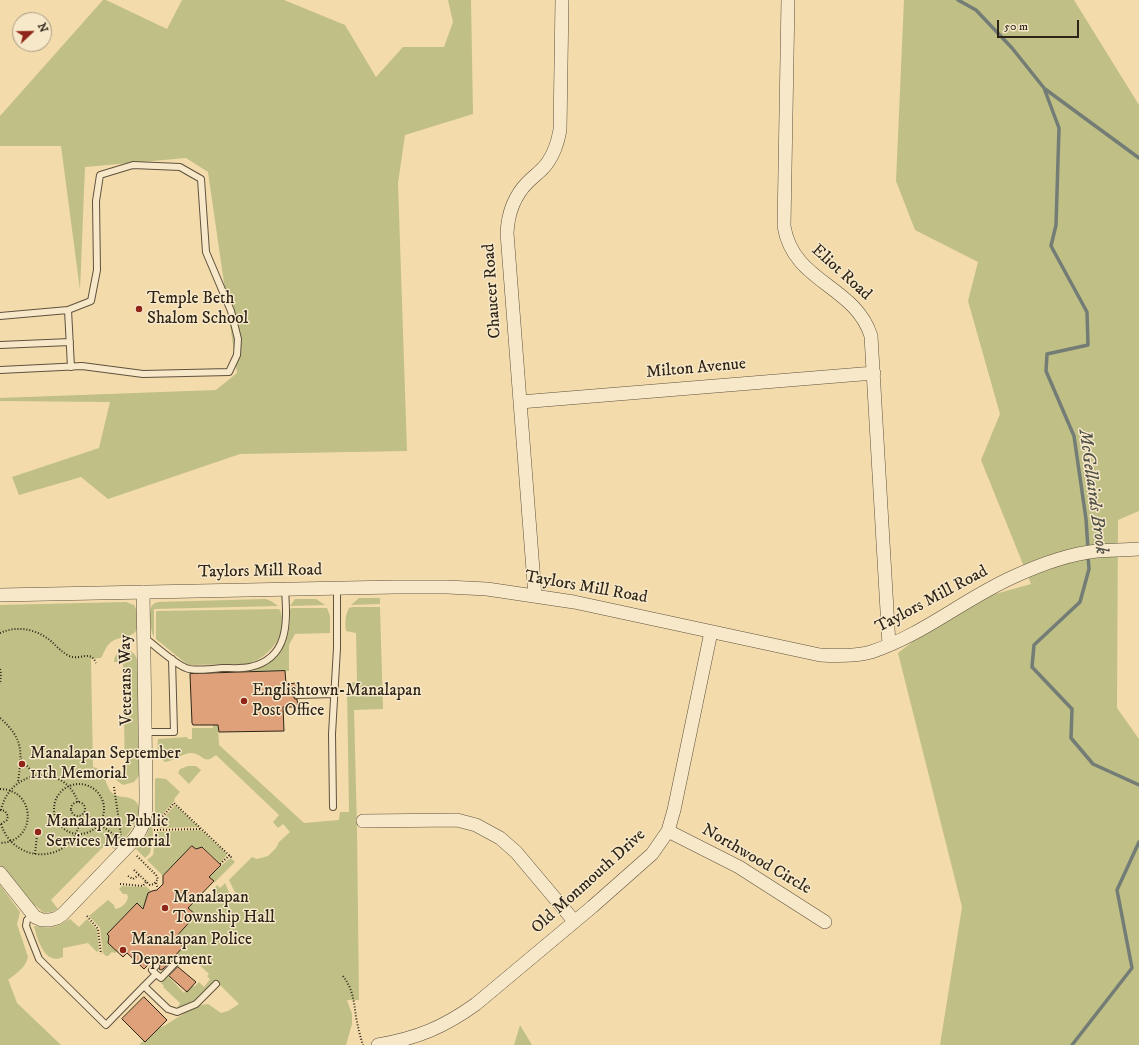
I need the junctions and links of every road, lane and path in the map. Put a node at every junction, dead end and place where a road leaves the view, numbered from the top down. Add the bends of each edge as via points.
1 (562, 0) edge
2 (788, 0) edge
3 (68, 310) junction
4 (0, 316) edge
5 (70, 342) junction
6 (0, 345) edge
7 (71, 367) junction
8 (0, 370) edge
9 (874, 373) junction
10 (520, 402) junction
11 (1139, 549) edge
12 (285, 589) junction
13 (337, 589) junction
14 (143, 592) junction
15 (0, 595) edge
16 (536, 596) junction
17 (711, 632) junction
18 (0, 633) edge
19 (144, 637) junction
20 (889, 645) junction
21 (172, 659) junction
22 (96, 663) dead end
23 (0, 669) edge
24 (0, 684) edge
25 (334, 694) junction
26 (297, 695) dead end
27 (0, 718) edge
28 (145, 732) junction
29 (21, 759) junction
30 (35, 775) junction
31 (18, 782) junction
32 (68, 787) junction
33 (114, 787) dead end
34 (0, 789) edge
35 (9, 790) junction
36 (78, 802) junction
37 (333, 806) dead end
38 (0, 810) edge
39 (84, 813) junction
40 (80, 816) junction
41 (363, 821) dead end
42 (1, 823) edge
43 (99, 824) junction
44 (202, 829) junction
45 (668, 831) junction
46 (75, 834) junction
47 (37, 835) dead end
48 (11, 842) junction
49 (0, 843) edge
50 (134, 852) dead end
51 (35, 854) junction
52 (220, 864) dead end
53 (134, 870) dead end
54 (0, 873) edge
55 (139, 875) junction
56 (128, 876) dead end
57 (146, 882) junction
58 (156, 883) junction
59 (120, 884) dead end
60 (158, 889) dead end
61 (32, 915) junction
62 (87, 916) dead end
63 (574, 922) junction
64 (825, 922) dead end
65 (101, 954) dead end
66 (176, 960) dead end
67 (156, 966) dead end
68 (156, 974) junction
69 (343, 976) dead end
70 (216, 984) dead end
71 (144, 986) junction
72 (161, 1003) junction
73 (156, 1008) dead end
74 (363, 1045) edge
75 (378, 1045) edge

1 - 10 street, Chaucer Road via 558,139 548,162 519,193 508,220
2 - 9 street, Eliot Road via 784,226 787,242 803,266 854,306 865,320 871,336
3 - 4 lane
3 - 5 lane
3 - 7 lane via 91,301 97,270 96,200 100,175 133,165 180,167 201,179 206,252 231,311 238,339 237,356 230,372 143,374 82,366
5 - 6 lane
5 - 7 lane
7 - 8 lane
9 - 10 street, Milton Avenue
9 - 20 street, Eliot Road
10 - 16 street, Chaucer Road
11 - 20 street, Taylors Mill Road via 1097,551 1042,565 1012,577 928,626
12 - 13 street, Taylors Mill Road
12 - 14 street, Taylors Mill Road
12 - 21 lane via 285,633 277,649 264,661 245,668 189,669
13 - 16 street, Taylors Mill Road via 447,587 487,589
13 - 25 lane
14 - 15 street, Taylors Mill Road
14 - 19 street, Veterans Way
16 - 17 street, Taylors Mill Road
17 - 20 street, Taylors Mill Road via 830,656 870,652
17 - 45 street, Old Monmouth Drive
18 - 22 path via 17,628 32,630 47,638 67,655 77,658 89,656
19 - 21 lane
19 - 28 street, Veterans Way
21 - 28 lane via 174,732
23 - 24 path
25 - 26 lane
25 - 37 lane
27 - 29 path via 12,730 18,741
28 - 61 street, Veterans Way via 146,814 144,825 138,835 60,917 46,920
29 - 30 path
29 - 31 path
30 - 31 path
30 - 32 path via 50,776
31 - 35 path
32 - 36 path
32 - 43 path via 80,784 96,791 103,801 104,813
32 - 46 path via 57,797 54,813 61,827
33 - 43 path via 122,840
34 - 35 path
35 - 38 path
35 - 48 path via 24,801 28,813 23,832
36 - 39 path via 84,806
36 - 40 path via 71,810
38 - 42 path via 8,816 7,820
39 - 40 path
39 - 43 path
40 - 46 path
41 - 63 street via 457,820 476,825 500,838 516,852
42 - 48 path
43 - 46 path via 88,833
44 - 44 path via 174,802 154,828
44 - 52 path via 231,856
45 - 63 street, Old Monmouth Drive via 652,854
45 - 64 street, Northwood Circle via 739,866
46 - 51 path via 56,852
47 - 51 path
48 - 49 path
48 - 51 path via 19,849
50 - 58 path via 156,875
53 - 55 path
54 - 61 street
55 - 56 path via 134,879
55 - 57 path
57 - 58 path via 150,885
57 - 59 path via 143,886
58 - 60 path
61 - 71 lane via 26,924 39,959 106,1025
62 - 65 path via 98,929
63 - 75 street, Old Monmouth Drive via 462,1014 426,1033
66 - 68 lane via 161,978
67 - 68 lane via 152,970
68 - 71 lane
69 - 74 path via 353,994
70 - 72 lane via 196,1004 181,1011 171,1011
71 - 72 lane
72 - 73 lane

